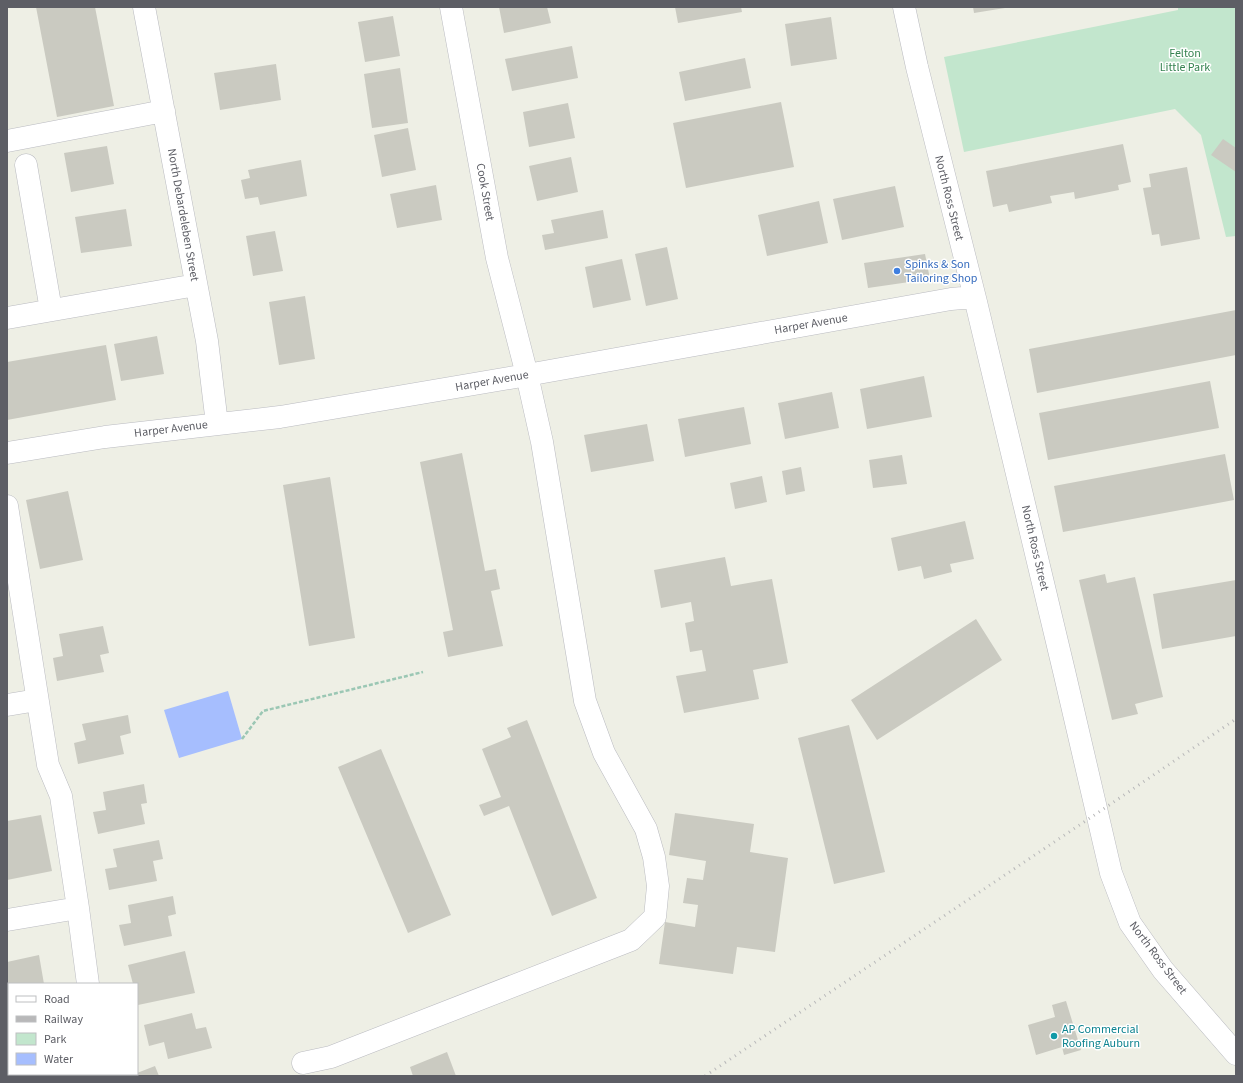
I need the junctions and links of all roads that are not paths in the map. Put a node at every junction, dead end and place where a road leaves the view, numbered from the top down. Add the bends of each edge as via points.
1 (144, 7) edge
2 (451, 7) edge
3 (904, 7) edge
4 (164, 111) junction
5 (7, 141) edge
6 (26, 165) dead end
7 (196, 285) junction
8 (974, 296) junction
9 (52, 310) junction
10 (7, 318) edge
11 (527, 375) junction
12 (217, 424) junction
13 (7, 453) edge
14 (7, 506) edge
15 (14, 601) edge
16 (37, 700) junction
17 (7, 705) edge
18 (78, 908) junction
19 (7, 920) edge
20 (88, 983) edge
21 (1236, 1054) edge
22 (303, 1063) dead end

1 - 4 street, North Debardeleben Street
2 - 11 street, Cook Street via 497,258
3 - 8 street, North Ross Street
4 - 5 street
4 - 7 street, North Debardeleben Street
6 - 9 street
7 - 9 street
7 - 12 street, North Debardeleben Street via 207,341
8 - 11 street, Harper Avenue
8 - 21 street, North Ross Street via 1111,873 1130,924 1163,970
9 - 10 street
11 - 12 street, Harper Avenue via 280,417
11 - 22 street, Cook Street via 542,442 585,701 604,752 646,829 654,857 658,886 655,917 631,940 331,1057
12 - 13 street, Harper Avenue via 106,437
14 - 15 street
15 - 16 street
16 - 17 street
16 - 18 street via 48,765 61,796
18 - 19 street
18 - 20 street

